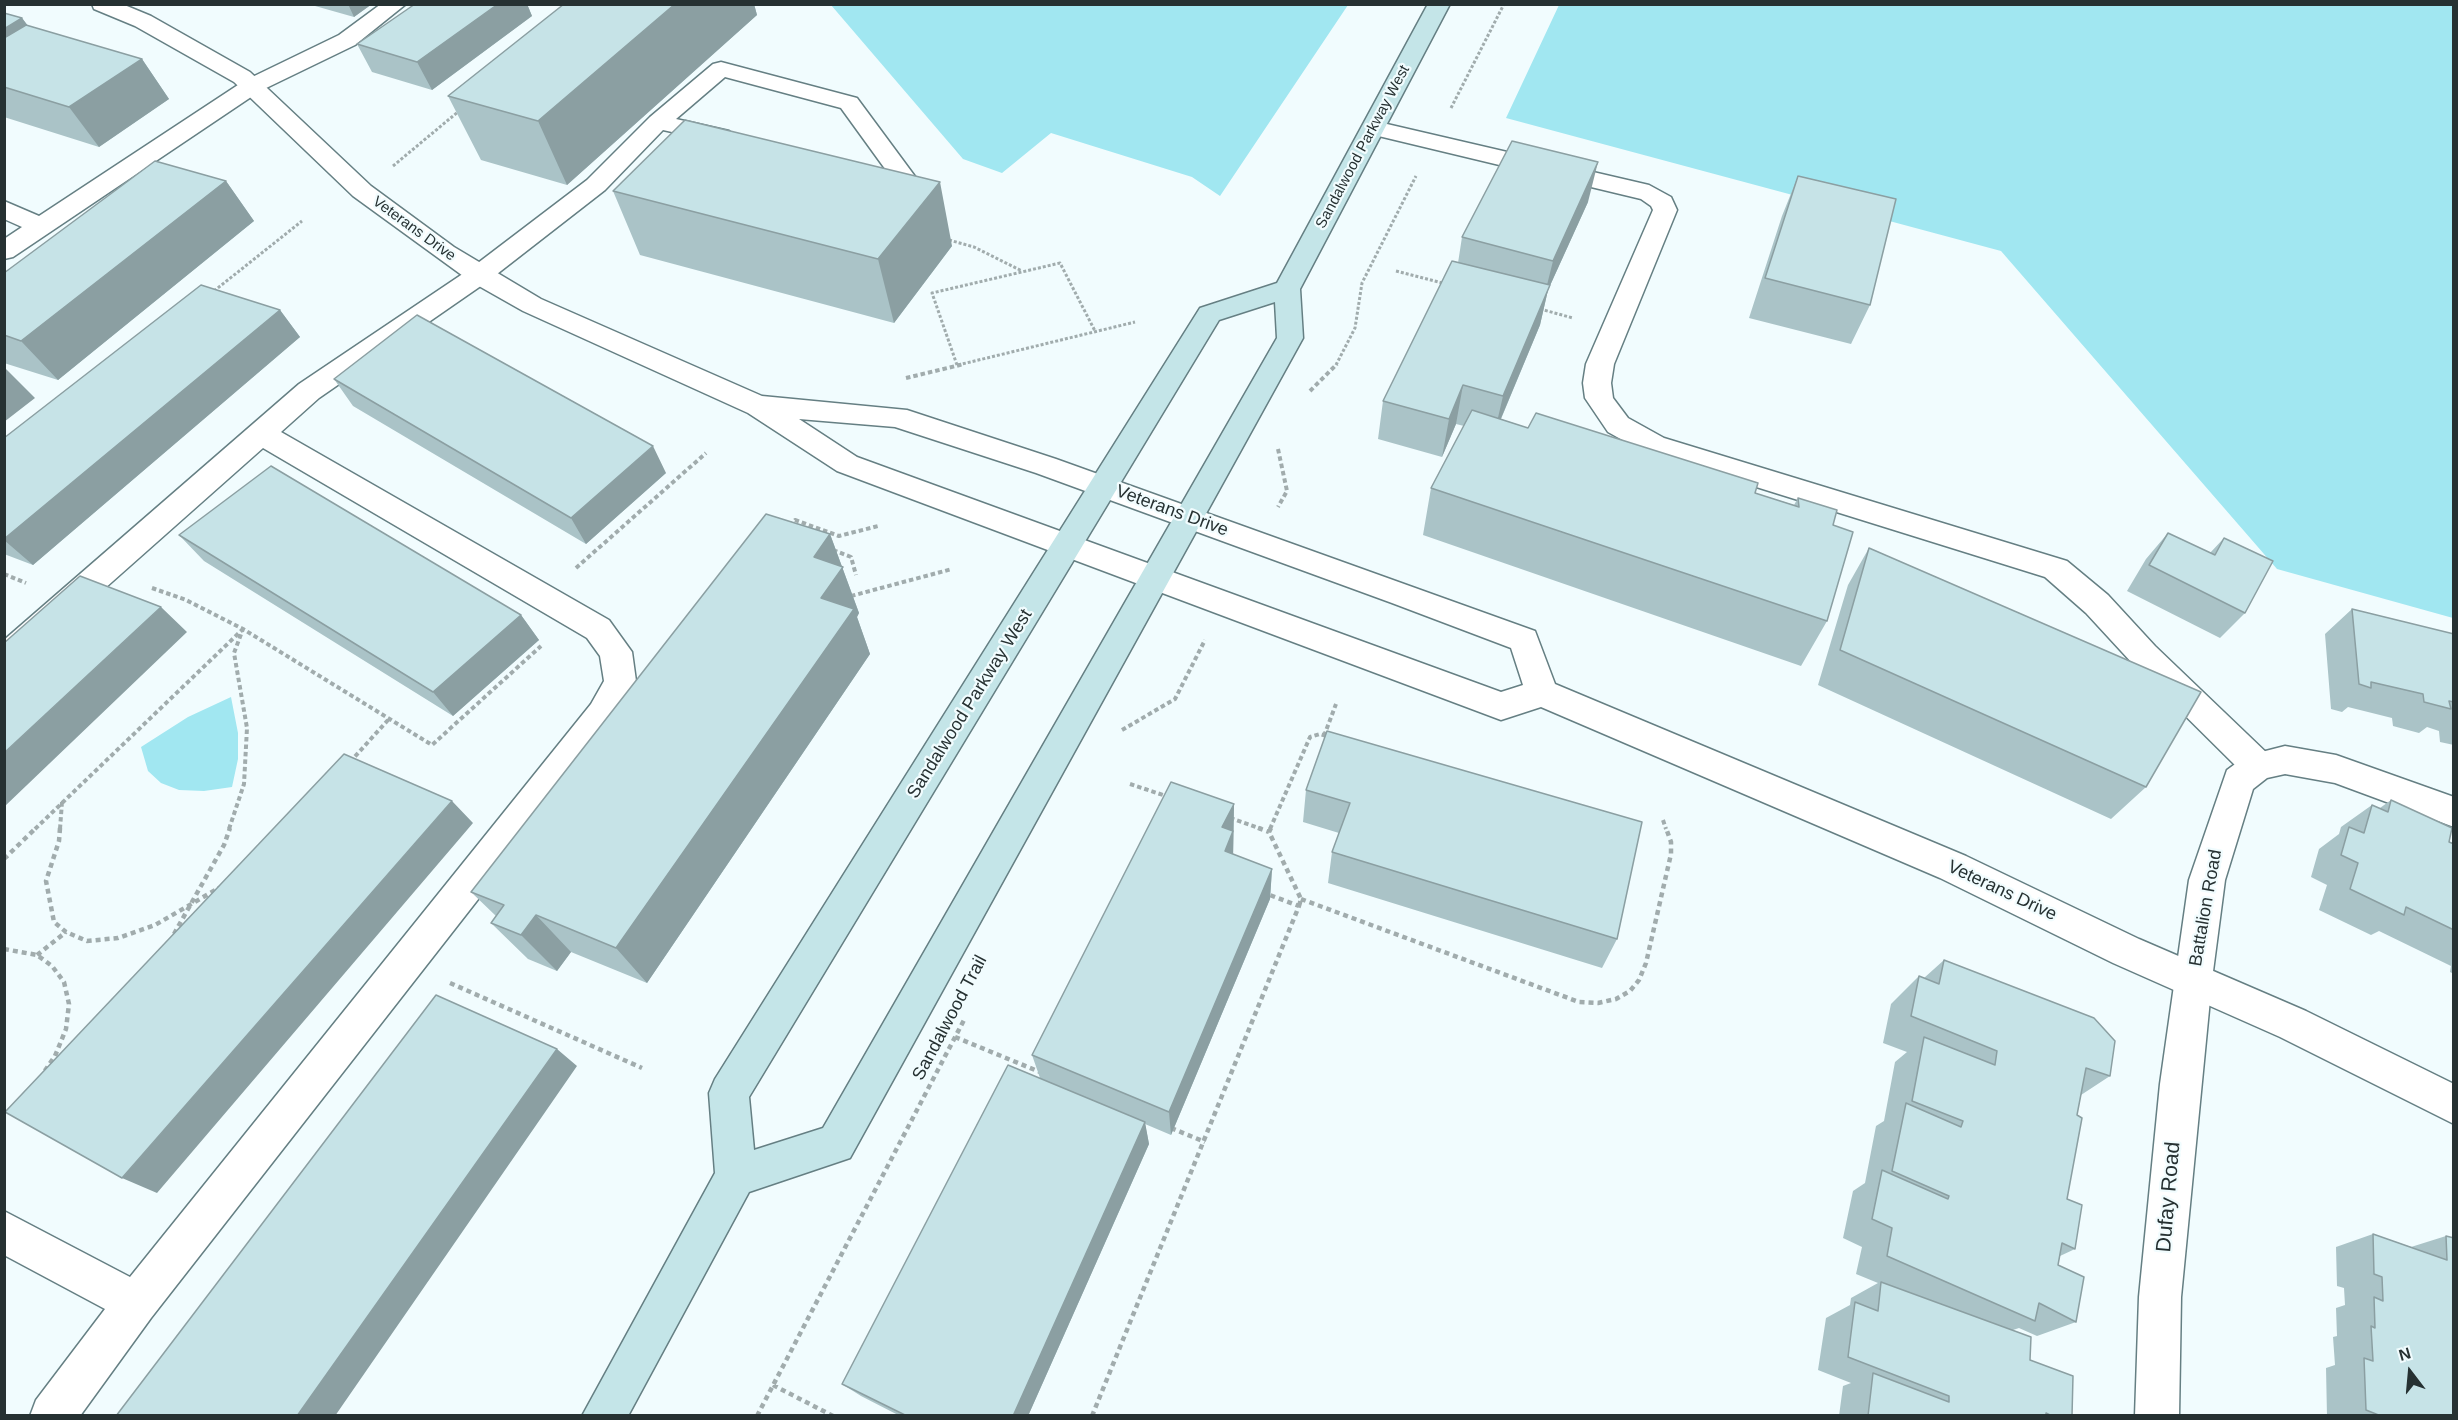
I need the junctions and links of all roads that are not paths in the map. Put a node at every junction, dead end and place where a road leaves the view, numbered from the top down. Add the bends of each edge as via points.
1 (102, 4) edge
2 (396, 4) edge
3 (1439, 4) edge
4 (252, 86) junction
5 (658, 122) junction
6 (1374, 128) junction
7 (743, 142) edge
8 (880, 180) edge
9 (4, 209) edge
10 (40, 226) junction
11 (4, 251) edge
12 (479, 275) junction
13 (1287, 289) junction
14 (758, 406) junction
15 (260, 433) junction
16 (1105, 487) junction
17 (1189, 517) junction
18 (1068, 546) junction
19 (1154, 578) junction
20 (4, 659) edge
21 (1542, 693) junction
22 (2258, 766) junction
23 (2454, 812) edge
24 (2193, 979) junction
25 (2454, 1105) edge
26 (736, 1176) junction
27 (4, 1232) edge
28 (136, 1303) junction
29 (52, 1416) edge
30 (604, 1416) edge
31 (2157, 1416) edge

1 - 4 street, Veterans Drive via 143,21
2 - 4 street via 347,40
3 - 6 main road, Sandalwood Parkway West
4 - 10 street
4 - 12 street, Veterans Drive via 362,190
5 - 7 street
5 - 8 street via 721,69 782,84 849,104 913,190
5 - 12 street via 596,185
6 - 13 main road, Sandalwood Parkway West
6 - 22 street via 1649,193 1662,202 1665,210 1600,364 1599,398 1618,425 1654,445 2056,570 2091,598
9 - 10 street
10 - 11 street
12 - 14 street, Veterans Drive via 532,305
12 - 15 street via 309,391
13 - 16 main road, Sandalwood Parkway West via 1209,314
13 - 17 main road via 1290,338
14 - 16 street, Veterans Drive via 897,417
14 - 18 street, Veterans Drive via 847,464
15 - 20 street
15 - 28 street via 598,629 616,652 620,681 596,723
16 - 17 street, Veterans Drive
16 - 18 main road, Sandalwood Parkway West
17 - 19 main road
17 - 21 street, Veterans Drive via 1524,640
18 - 19 street, Veterans Drive
18 - 26 main road, Sandalwood Parkway West via 729,1093
19 - 21 street, Veterans Drive via 1501,706
19 - 26 main road via 836,1144
21 - 24 street, Veterans Drive via 1862,827
22 - 23 street via 2285,760 2336,769
22 - 24 street, Battalion Road via 2239,780 2224,820 2207,880
24 - 25 street, Veterans Drive
24 - 31 street, Dufay Road via 2160,1297
26 - 30 main road
27 - 28 street
28 - 29 street

